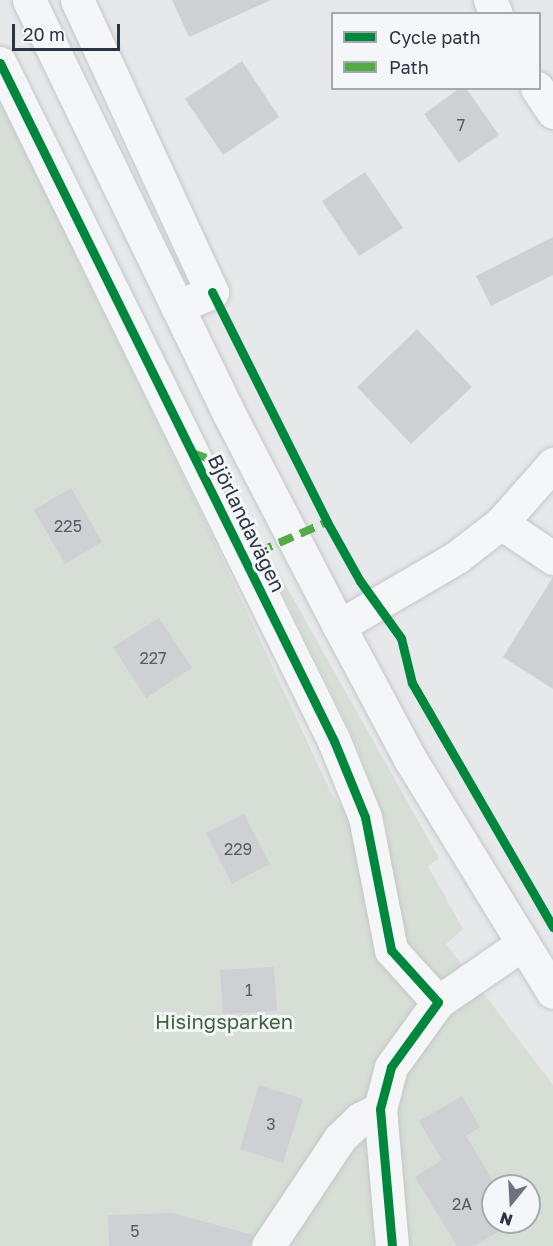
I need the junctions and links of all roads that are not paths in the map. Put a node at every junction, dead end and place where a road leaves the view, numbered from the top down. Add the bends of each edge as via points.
1 (29, 0) edge
2 (76, 0) edge
3 (0, 63) edge
4 (538, 90) edge
5 (553, 112) edge
6 (177, 308) junction
7 (553, 464) edge
8 (501, 523) junction
9 (553, 558) edge
10 (339, 626) junction
11 (522, 944) junction
12 (553, 992) edge
13 (438, 1002) junction
14 (380, 1109) junction
15 (268, 1246) edge
16 (392, 1246) edge

1 - 6 street, Björlandavägen
2 - 6 street via 212,292
3 - 13 street, Björlandavägen via 334,741 365,817 391,950
4 - 5 street
6 - 10 street, Björlandavägen
7 - 8 street
8 - 9 street
8 - 10 street via 426,578
10 - 11 street, Björlandavägen via 410,759
11 - 12 street, Björlandavägen
11 - 13 street
13 - 14 street via 391,1067
14 - 15 street via 360,1119 340,1138
14 - 16 street

